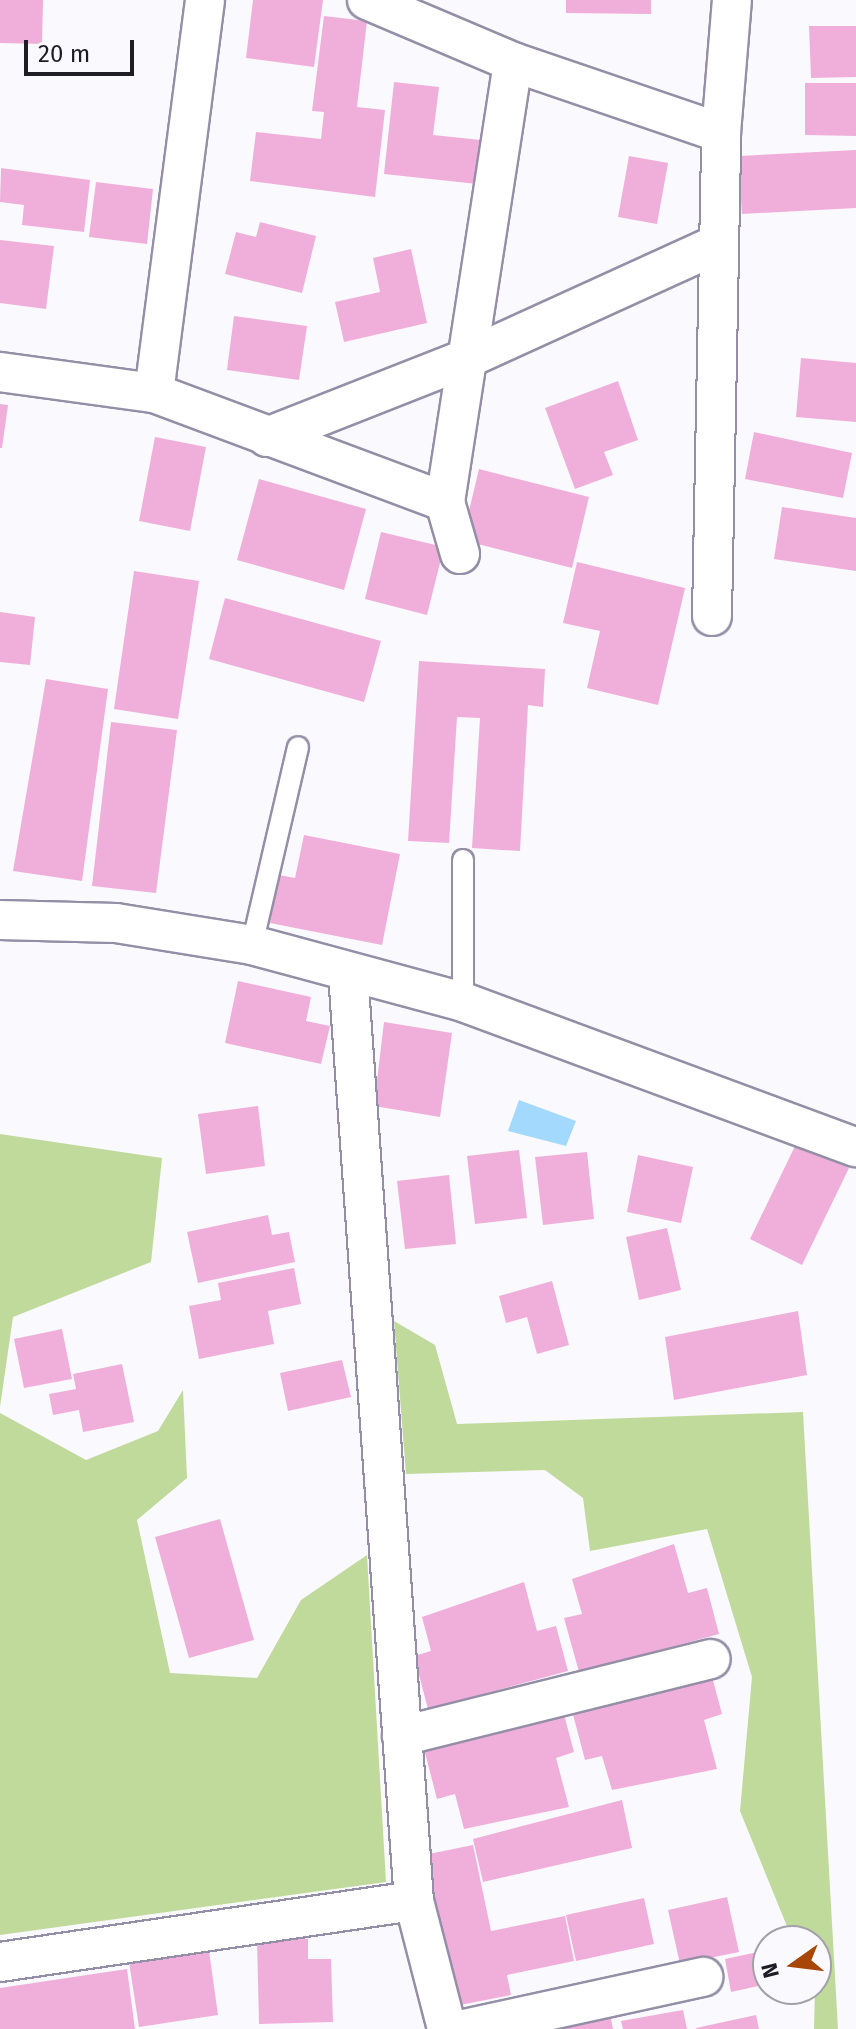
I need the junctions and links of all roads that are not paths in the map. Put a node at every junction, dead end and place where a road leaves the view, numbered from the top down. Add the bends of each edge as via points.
1 (205, 0) edge
2 (367, 0) edge
3 (732, 0) edge
4 (513, 62) junction
5 (721, 133) junction
6 (716, 245) junction
7 (468, 358) junction
8 (0, 372) edge
9 (154, 393) junction
10 (267, 437) junction
11 (445, 502) junction
12 (460, 554) dead end
13 (712, 616) dead end
14 (298, 747) dead end
15 (463, 860) dead end
16 (0, 920) edge
17 (252, 945) junction
18 (348, 974) junction
19 (463, 1002) junction
20 (856, 1147) edge
21 (711, 1659) dead end
22 (402, 1736) junction
23 (414, 1901) junction
24 (0, 1962) edge
25 (703, 1977) dead end
26 (447, 2029) edge
27 (464, 2029) edge

1 - 9 street
2 - 4 street
3 - 5 street
4 - 5 street
4 - 7 street
5 - 6 street
6 - 7 street
6 - 13 street
7 - 10 street
7 - 11 street
8 - 9 street
9 - 10 street
10 - 11 street
11 - 12 street
14 - 17 lane
15 - 19 lane
16 - 17 street via 116,923
17 - 18 street
18 - 19 street
18 - 22 street
19 - 20 street
21 - 22 street
22 - 23 street
23 - 24 street
23 - 26 street
25 - 27 street

